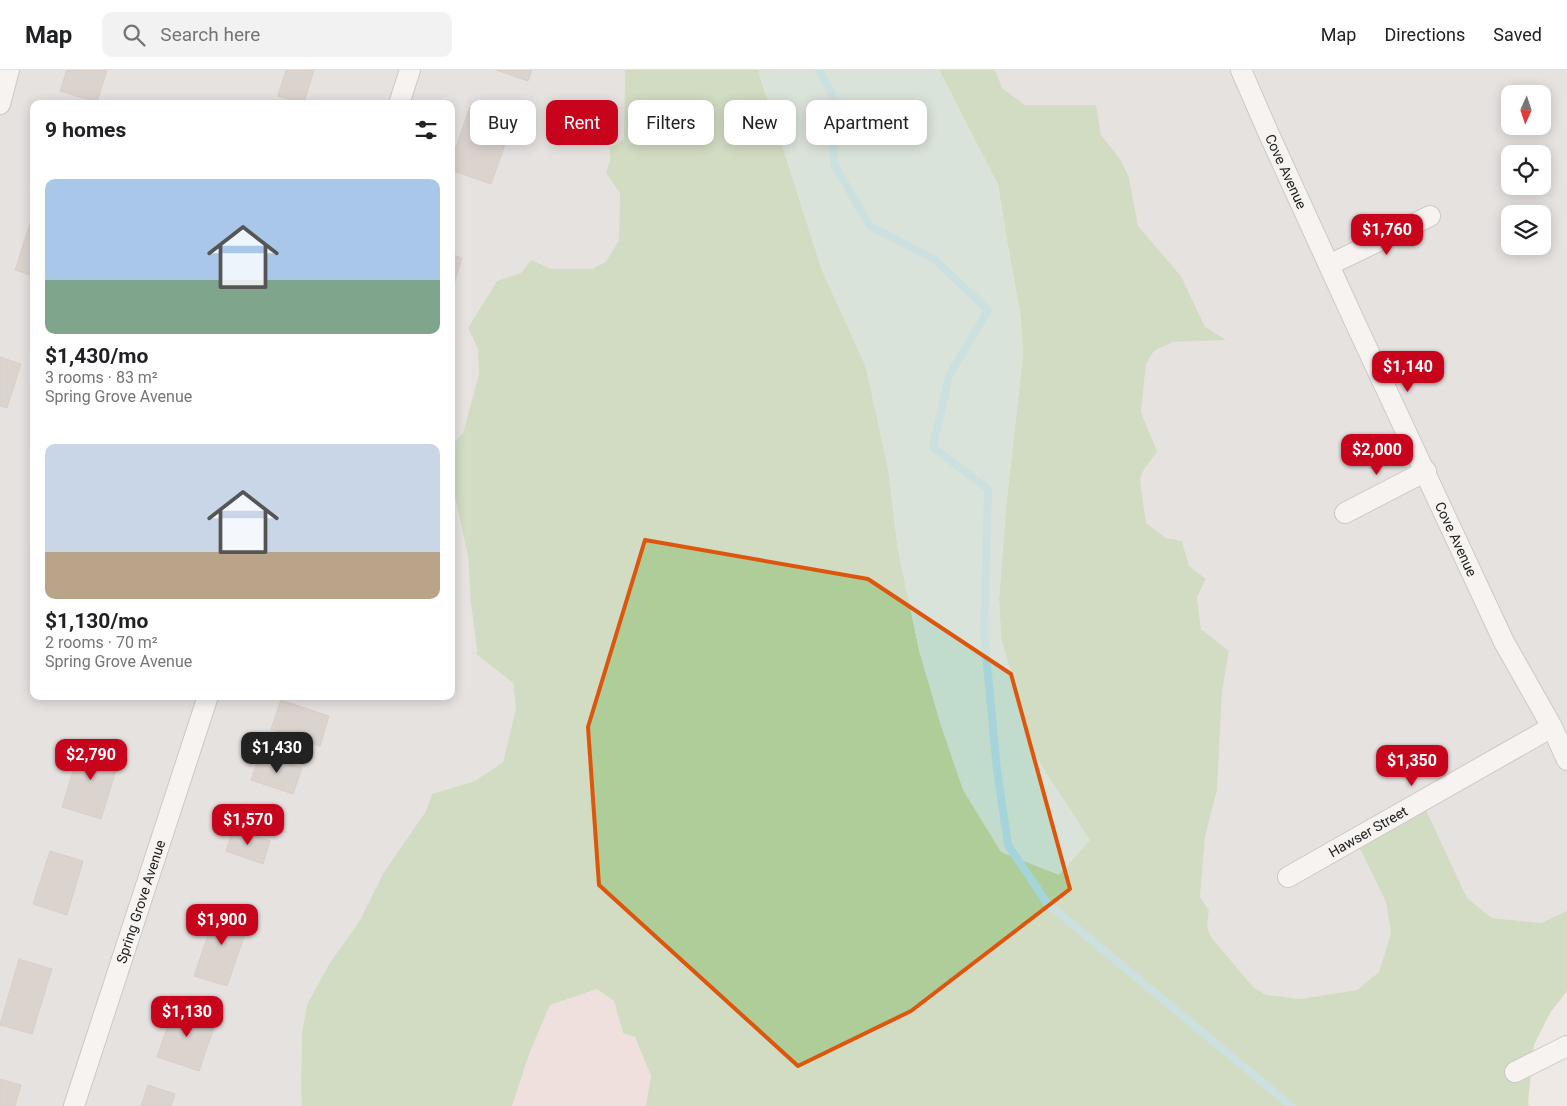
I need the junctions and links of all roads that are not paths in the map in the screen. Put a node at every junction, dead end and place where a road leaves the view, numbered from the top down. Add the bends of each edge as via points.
1 (10, 70) edge
2 (410, 70) edge
3 (1241, 70) edge
4 (400, 100) edge
5 (0, 104) edge
6 (1430, 216) dead end
7 (1329, 266) junction
8 (1426, 471) junction
9 (1345, 513) dead end
10 (207, 700) edge
11 (1552, 727) junction
12 (1567, 760) edge
13 (1288, 877) dead end
14 (1567, 1046) edge
15 (1516, 1072) dead end
16 (74, 1106) edge

1 - 5 street
2 - 4 street
3 - 7 street, Cove Avenue
6 - 7 street
7 - 8 street, Cove Avenue
8 - 9 street
8 - 11 street, Cove Avenue via 1504,642
10 - 16 street, Spring Grove Avenue
11 - 12 street, Cove Avenue
11 - 13 street, Hawser Street
14 - 15 street

